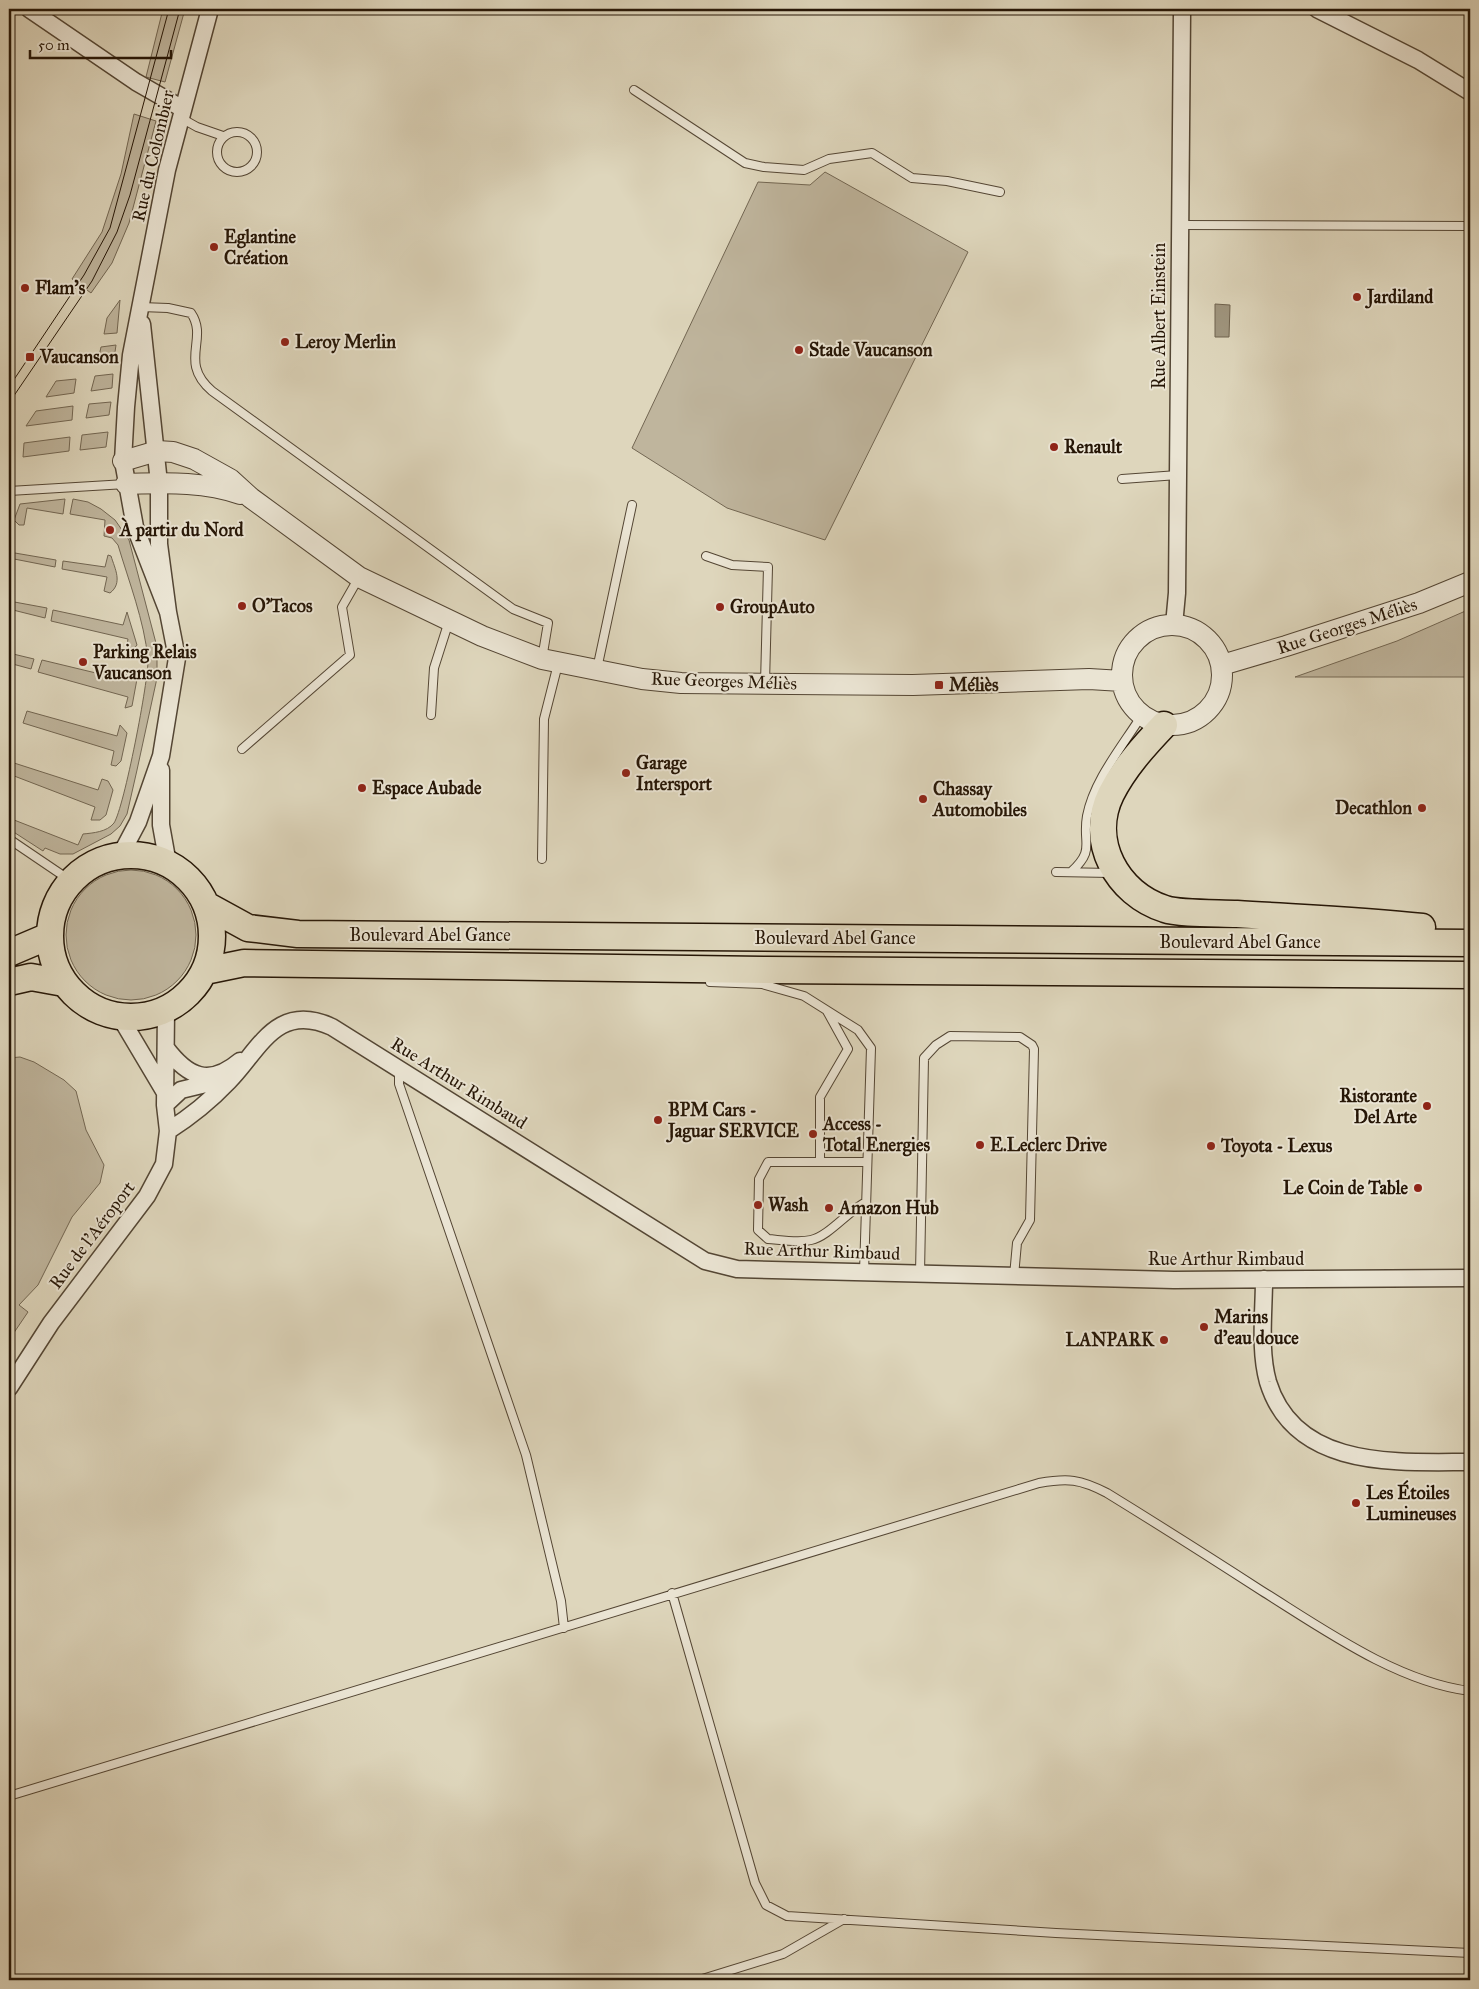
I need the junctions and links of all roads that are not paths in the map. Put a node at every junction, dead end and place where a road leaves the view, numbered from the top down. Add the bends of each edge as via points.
1 (29, 9) edge
2 (210, 9) edge
3 (1184, 9) edge
4 (1317, 9) edge
5 (634, 90) dead end
6 (1470, 92) edge
7 (182, 114) junction
8 (224, 136) junction
9 (1000, 192) dead end
10 (1180, 225) junction
11 (1470, 226) edge
12 (140, 310) junction
13 (156, 451) junction
14 (123, 461) junction
15 (1178, 475) junction
16 (1122, 479) dead end
17 (159, 483) junction
18 (126, 484) junction
19 (9, 491) edge
20 (251, 498) junction
21 (632, 505) dead end
22 (706, 556) dead end
23 (359, 577) junction
24 (1470, 582) edge
25 (168, 612) junction
26 (449, 621) junction
27 (1174, 625) junction
28 (550, 660) junction
29 (1222, 665) junction
30 (597, 671) junction
31 (1122, 681) junction
32 (765, 683) junction
33 (431, 715) dead end
34 (1153, 720) junction
35 (242, 749) dead end
36 (161, 756) junction
37 (9, 839) edge
38 (120, 856) junction
39 (542, 859) dead end
40 (168, 864) junction
41 (1056, 872) dead end
42 (1071, 872) junction
43 (1115, 874) junction
44 (71, 881) junction
45 (206, 905) junction
46 (1470, 933) edge
47 (49, 936) junction
48 (1470, 943) edge
49 (9, 954) edge
50 (630, 968) junction
51 (205, 971) junction
52 (1470, 975) edge
53 (682, 978) dead end
54 (9, 982) edge
55 (700, 982) dead end
56 (64, 983) junction
57 (826, 1009) junction
58 (166, 1010) junction
59 (120, 1017) junction
60 (166, 1048) junction
61 (252, 1051) junction
62 (399, 1069) junction
63 (227, 1072) junction
64 (165, 1099) junction
65 (168, 1131) junction
66 (820, 1162) junction
67 (867, 1162) junction
68 (866, 1202) junction
69 (864, 1265) junction
70 (920, 1274) junction
71 (1014, 1276) junction
72 (1470, 1278) edge
73 (1264, 1280) junction
74 (9, 1388) edge
75 (1470, 1462) edge
76 (672, 1593) junction
77 (564, 1628) junction
78 (1470, 1691) edge
79 (9, 1796) edge
80 (844, 1919) junction
81 (1470, 1953) edge
82 (699, 1980) edge

1 - 7 street
2 - 7 street, Rue du Colombier
3 - 10 street, Rue Albert Einstein
4 - 6 street via 1418,60
5 - 9 lane via 744,163 804,170 829,159 872,154 912,178 947,181
7 - 8 lane via 197,127
7 - 12 street, Rue du Colombier via 167,170
8 - 8 lane via 217,148 223,167 236,172 249,168 256,156 251,137 238,131
10 - 11 lane
10 - 15 street, Rue Albert Einstein
12 - 13 street, Rue du Colombier
12 - 14 street, Rue du Colombier via 131,355
12 - 28 lane via 168,308 191,313 197,327 194,358 200,381 513,609 548,623
13 - 14 street, Rue Georges Méliès
13 - 17 street, Rue du Colombier
13 - 20 street, Rue Georges Méliès via 173,452 194,459 230,479
14 - 18 street, Rue du Colombier
15 - 16 lane
15 - 27 street, Rue Albert Einstein
17 - 18 street, Rue Georges Méliès
17 - 20 street, Rue Georges Méliès via 221,487
17 - 25 street, Rue du Colombier via 159,544
18 - 19 lane
18 - 25 street, Rue du Colombier via 135,527
20 - 23 street, Rue Georges Méliès
21 - 30 lane
22 - 32 lane via 732,565 768,567
23 - 26 street, Rue Georges Méliès
23 - 35 lane via 342,607 350,655
24 - 29 street, Rue Georges Méliès via 1419,603
25 - 36 street, Rue du Colombier via 177,658
26 - 28 street, Rue Georges Méliès
26 - 33 lane via 434,668
27 - 29 street via 1190,628 1205,636 1216,649
27 - 31 street via 1152,629 1135,641 1124,660
28 - 30 street, Rue Georges Méliès
28 - 39 lane via 544,719
29 - 34 street via 1222,686 1212,706 1196,720 1180,725
30 - 32 street, Rue Georges Méliès via 681,683
31 - 32 street, Rue Georges Méliès via 1089,679 922,685
31 - 34 street via 1132,706
34 - 42 lane via 1095,791 1087,818 1085,856
34 - 43 main road via 1141,750 1110,796 1104,817 1105,851
36 - 38 street, Rue du Colombier via 138,822
36 - 40 street, Rue du Colombier via 162,825
37 - 44 lane
38 - 40 main road via 141,855
38 - 44 main road via 103,859
40 - 45 main road via 191,881
41 - 42 lane
42 - 43 lane
43 - 46 main road via 1123,884 1165,909
44 - 47 main road via 55,906
45 - 48 main road, Boulevard Abel Gance via 248,928 298,934
45 - 51 main road via 212,939
47 - 49 main road
47 - 56 main road via 53,960
50 - 51 main road, Boulevard Abel Gance via 244,963
50 - 52 main road, Boulevard Abel Gance
50 - 53 lane
51 - 58 main road via 189,994
54 - 56 main road via 31,978
55 - 57 lane via 762,984 804,996
56 - 59 main road via 88,1006
57 - 66 lane via 848,1049 820,1097
57 - 67 lane via 858,1030 871,1048
58 - 59 main road via 144,1017
58 - 60 street, Rue de l'Aéroport
59 - 64 street, Rue de l'Aéroport
60 - 63 street via 182,1067 197,1076
60 - 64 street, Rue de l'Aéroport
61 - 62 street, Rue Arthur Rimbaud via 270,1033 300,1020 311,1020 332,1027
61 - 63 street, Rue Arthur Rimbaud
61 - 65 street, Rue Arthur Rimbaud via 230,1081
62 - 69 street, Rue Arthur Rimbaud via 705,1261 738,1270
62 - 77 lane via 399,1084 526,1455 561,1601
63 - 64 street, Rue Arthur Rimbaud via 210,1083 181,1090
64 - 65 street, Rue de l'Aéroport
65 - 74 street, Rue de l'Aéroport via 167,1154 154,1185 51,1323
66 - 67 lane
66 - 68 lane via 768,1162 759,1179 758,1230 762,1236 768,1240 811,1241
67 - 68 lane
68 - 69 lane
69 - 70 street, Rue Arthur Rimbaud
70 - 71 street, Rue Arthur Rimbaud
70 - 71 lane via 924,1058 950,1036 1020,1037 1034,1049 1030,1220 1017,1243
71 - 73 street, Rue Arthur Rimbaud
72 - 73 street, Rue Arthur Rimbaud
73 - 75 street via 1264,1352 1268,1382 1280,1407 1313,1441 1326,1449 1373,1460
76 - 77 lane
76 - 78 lane via 1038,1483 1071,1480 1107,1493 1369,1655 1419,1677
76 - 80 lane via 755,1883 766,1905 787,1916
77 - 79 lane
80 - 81 lane
80 - 82 lane via 783,1954

